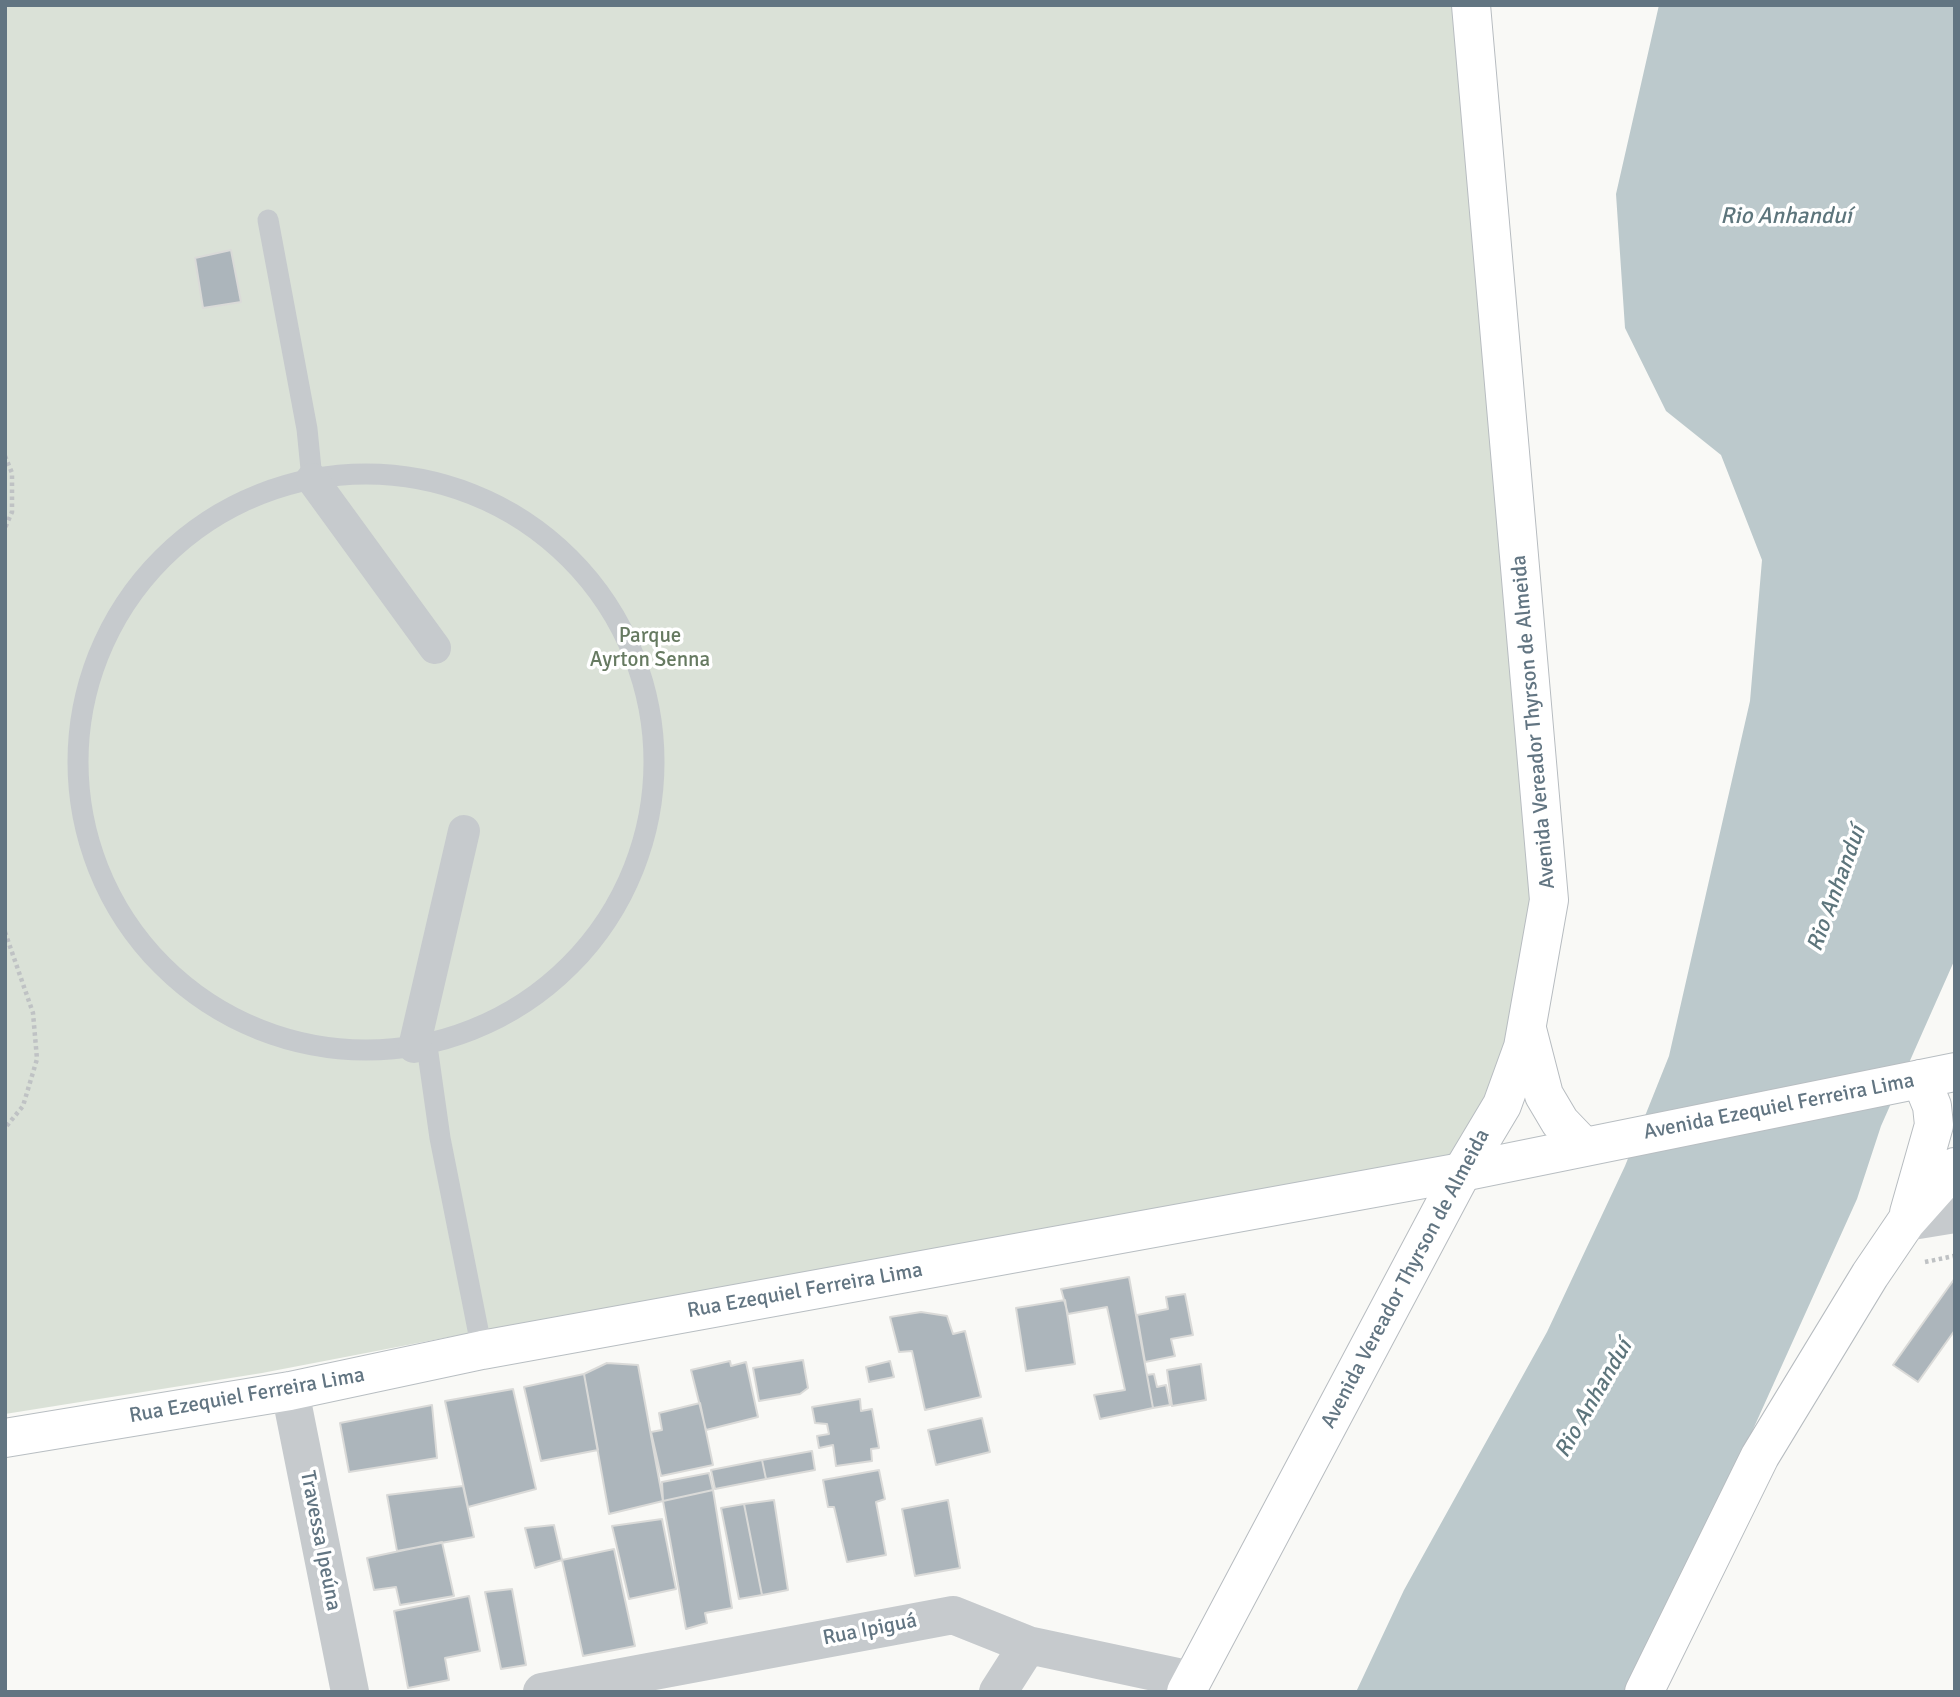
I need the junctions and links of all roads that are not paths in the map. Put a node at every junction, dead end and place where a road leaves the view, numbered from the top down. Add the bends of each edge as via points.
1 (1471, 5) edge
2 (268, 220) dead end
3 (312, 479) junction
4 (435, 648) dead end
5 (464, 831) dead end
6 (1527, 1027) junction
7 (420, 1046) junction
8 (1929, 1077) edge
9 (1593, 1143) junction
10 (1955, 1167) edge
11 (1462, 1172) junction
12 (1955, 1214) edge
13 (1906, 1222) junction
14 (481, 1350) junction
15 (290, 1391) junction
16 (5, 1438) edge
17 (1028, 1645) junction
18 (1189, 1686) edge
19 (350, 1692) edge
20 (542, 1692) edge
21 (998, 1692) edge
22 (1644, 1692) edge

1 - 6 main road, Avenida Vereador Thyrson de Almeida via 1549,900
2 - 3 lane
3 - 4 street
3 - 7 lane via 298,479 218,514 148,572 99,648 76,736 82,826 115,910 172,979 249,1028 336,1051
3 - 7 lane via 393,473 482,496 559,544 617,614 651,699 656,790 633,878 583,955 512,1013
5 - 7 street
6 - 9 main road via 1544,1095 1560,1122
6 - 11 main road, Avenida Vereador Thyrson de Almeida via 1502,1105
7 - 14 lane
8 - 9 main road, Avenida Ezequiel Ferreira Lima
8 - 13 main road via 1934,1125
9 - 11 main road, Rua Ezequiel Ferreira Lima
10 - 13 main road
11 - 14 main road, Rua Ezequiel Ferreira Lima
11 - 18 main road, Avenida Vereador Thyrson de Almeida
12 - 13 street
13 - 22 main road via 1760,1456
14 - 15 main road, Rua Ezequiel Ferreira Lima
15 - 16 main road, Rua Ezequiel Ferreira Lima
15 - 19 street, Travessa Ipeúna
17 - 18 street, Rua Ipiguá
17 - 20 street, Rua Ipiguá via 953,1615
17 - 21 street

